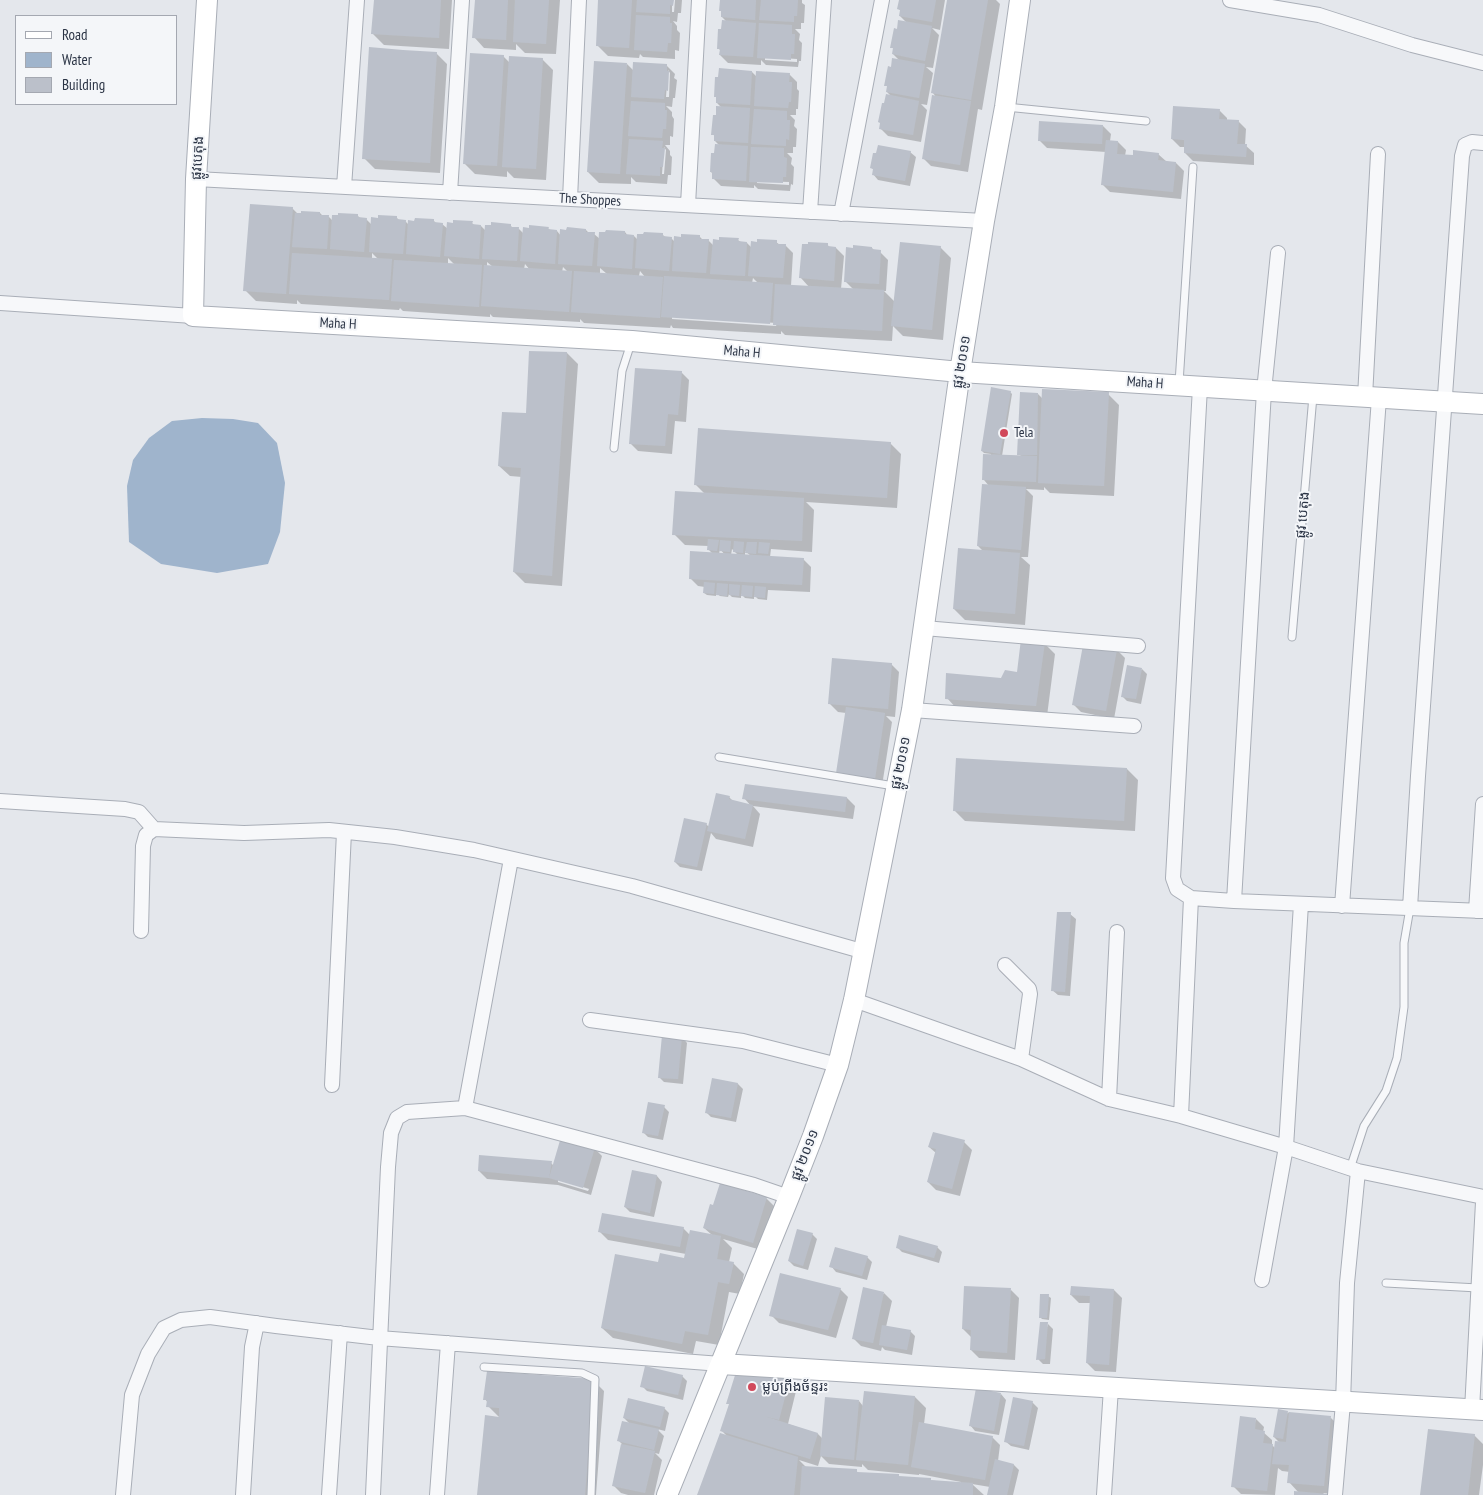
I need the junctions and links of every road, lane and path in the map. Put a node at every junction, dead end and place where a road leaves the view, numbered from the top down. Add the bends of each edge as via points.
1 (207, 0) edge
2 (357, 0) edge
3 (462, 0) edge
4 (579, 0) edge
5 (699, 0) edge
6 (824, 0) edge
7 (882, 0) edge
8 (1020, 0) edge
9 (1230, 0) edge
10 (1483, 63) edge
11 (1005, 107) junction
12 (1146, 121) dead end
13 (1483, 143) edge
14 (1378, 154) dead end
15 (1193, 167) dead end
16 (196, 179) junction
17 (344, 187) junction
18 (450, 193) junction
19 (570, 199) junction
20 (688, 206) junction
21 (810, 212) junction
22 (841, 214) junction
23 (984, 221) junction
24 (1278, 253) dead end
25 (0, 303) edge
26 (193, 316) junction
27 (632, 341) junction
28 (960, 372) junction
29 (1178, 386) junction
30 (1200, 387) junction
31 (1264, 391) junction
32 (1313, 394) junction
33 (1372, 397) junction
34 (1446, 402) junction
35 (1483, 404) edge
36 (614, 448) dead end
37 (924, 628) junction
38 (1292, 637) dead end
39 (1138, 646) dead end
40 (912, 710) junction
41 (1134, 726) dead end
42 (719, 757) dead end
43 (897, 787) junction
44 (0, 801) edge
45 (1483, 804) edge
46 (154, 829) junction
47 (344, 832) junction
48 (510, 859) junction
49 (1191, 898) junction
50 (1234, 901) junction
51 (1301, 904) junction
52 (1342, 906) junction
53 (1410, 908) junction
54 (1479, 911) edge
55 (141, 931) dead end
56 (1117, 932) dead end
57 (865, 952) junction
58 (1005, 965) dead end
59 (854, 1000) junction
60 (590, 1020) dead end
61 (1021, 1059) junction
62 (838, 1065) junction
63 (332, 1085) dead end
64 (1109, 1099) junction
65 (465, 1108) junction
66 (1181, 1116) junction
67 (1286, 1147) junction
68 (1354, 1170) junction
69 (1483, 1197) edge
70 (789, 1198) junction
71 (1483, 1202) edge
72 (1262, 1280) dead end
73 (1386, 1283) dead end
74 (1478, 1288) junction
75 (257, 1323) junction
76 (340, 1333) junction
77 (379, 1338) junction
78 (448, 1343) junction
79 (721, 1364) junction
80 (484, 1367) dead end
81 (1111, 1388) junction
82 (1344, 1403) junction
83 (1477, 1410) edge
84 (123, 1495) edge
85 (243, 1495) edge
86 (329, 1495) edge
87 (372, 1495) edge
88 (437, 1495) edge
89 (591, 1495) edge
90 (667, 1495) edge
91 (1104, 1495) edge
92 (1335, 1495) edge

1 - 16 street, ផ្លូវបេតុង
2 - 17 street
3 - 18 street
4 - 19 street
5 - 20 street
6 - 21 street
7 - 22 street
8 - 11 street, ផ្លូវ ២០១១
9 - 10 street via 1319,15 1412,45
11 - 12 lane
11 - 23 street, ផ្លូវ ២០១១
13 - 34 street via 1465,145 1462,156
14 - 33 street
15 - 29 lane
16 - 17 street, The Shoppes
16 - 26 street, ផ្លូវបេតុង
17 - 18 street, The Shoppes
18 - 19 street, The Shoppes
19 - 20 street, The Shoppes
20 - 21 street, The Shoppes
21 - 22 street, The Shoppes
22 - 23 street, The Shoppes
23 - 28 street, ផ្លូវ ២០១១
24 - 31 street
25 - 26 street, Maha H
26 - 27 street, Maha H
27 - 28 street, Maha H
27 - 36 lane via 622,371
28 - 29 street, Maha H
28 - 37 street, ផ្លូវ ២០១១
29 - 30 street, Maha H
30 - 31 street, Maha H
30 - 49 street via 1173,878 1177,889
31 - 32 street, Maha H
31 - 50 street
32 - 33 street, Maha H
32 - 38 lane, ផ្លូវ បេតុង
33 - 34 street, Maha H
33 - 52 street
34 - 35 street, Maha H
34 - 53 street
37 - 39 street
37 - 40 street, ផ្លូវ ២០១១
40 - 41 street
40 - 43 street, ផ្លូវ ២០១១
42 - 43 lane
43 - 57 street, ផ្លូវ ២០១១
44 - 46 street via 125,809 139,812
45 - 54 street
46 - 47 street via 244,833
46 - 55 street via 146,836 143,846
47 - 48 street via 395,837
47 - 63 street
48 - 57 street via 632,886
48 - 65 street
49 - 50 street
49 - 66 street
50 - 51 street
51 - 52 street
51 - 67 street
52 - 53 street
53 - 54 street
53 - 68 lane via 1404,943 1404,1007 1397,1058 1386,1091 1364,1126
56 - 64 street
57 - 59 street, ផ្លូវ ២០១១
58 - 61 street via 1029,989 1030,994
59 - 61 street
59 - 62 street, ផ្លូវ ២០១១
60 - 62 street via 743,1041
61 - 64 street
62 - 70 street, ផ្លូវ ២០១១
64 - 66 street
65 - 70 street via 754,1185
65 - 77 street via 407,1112 397,1118 391,1133
66 - 67 street
67 - 68 street
67 - 72 street
68 - 69 street
68 - 82 street
70 - 79 street, ផ្លូវ ២០១១
71 - 74 street
73 - 74 lane
74 - 83 street
75 - 76 street
75 - 84 street via 210,1317 181,1320 164,1328 148,1354 132,1395
75 - 85 street via 252,1347
76 - 77 street
76 - 86 street
77 - 78 street
77 - 87 street
78 - 79 street
78 - 88 street
79 - 81 street
79 - 90 street, ផ្លូវ ២០១១
80 - 89 lane via 582,1373 595,1379
81 - 82 street
81 - 91 street
82 - 83 street
82 - 92 street

